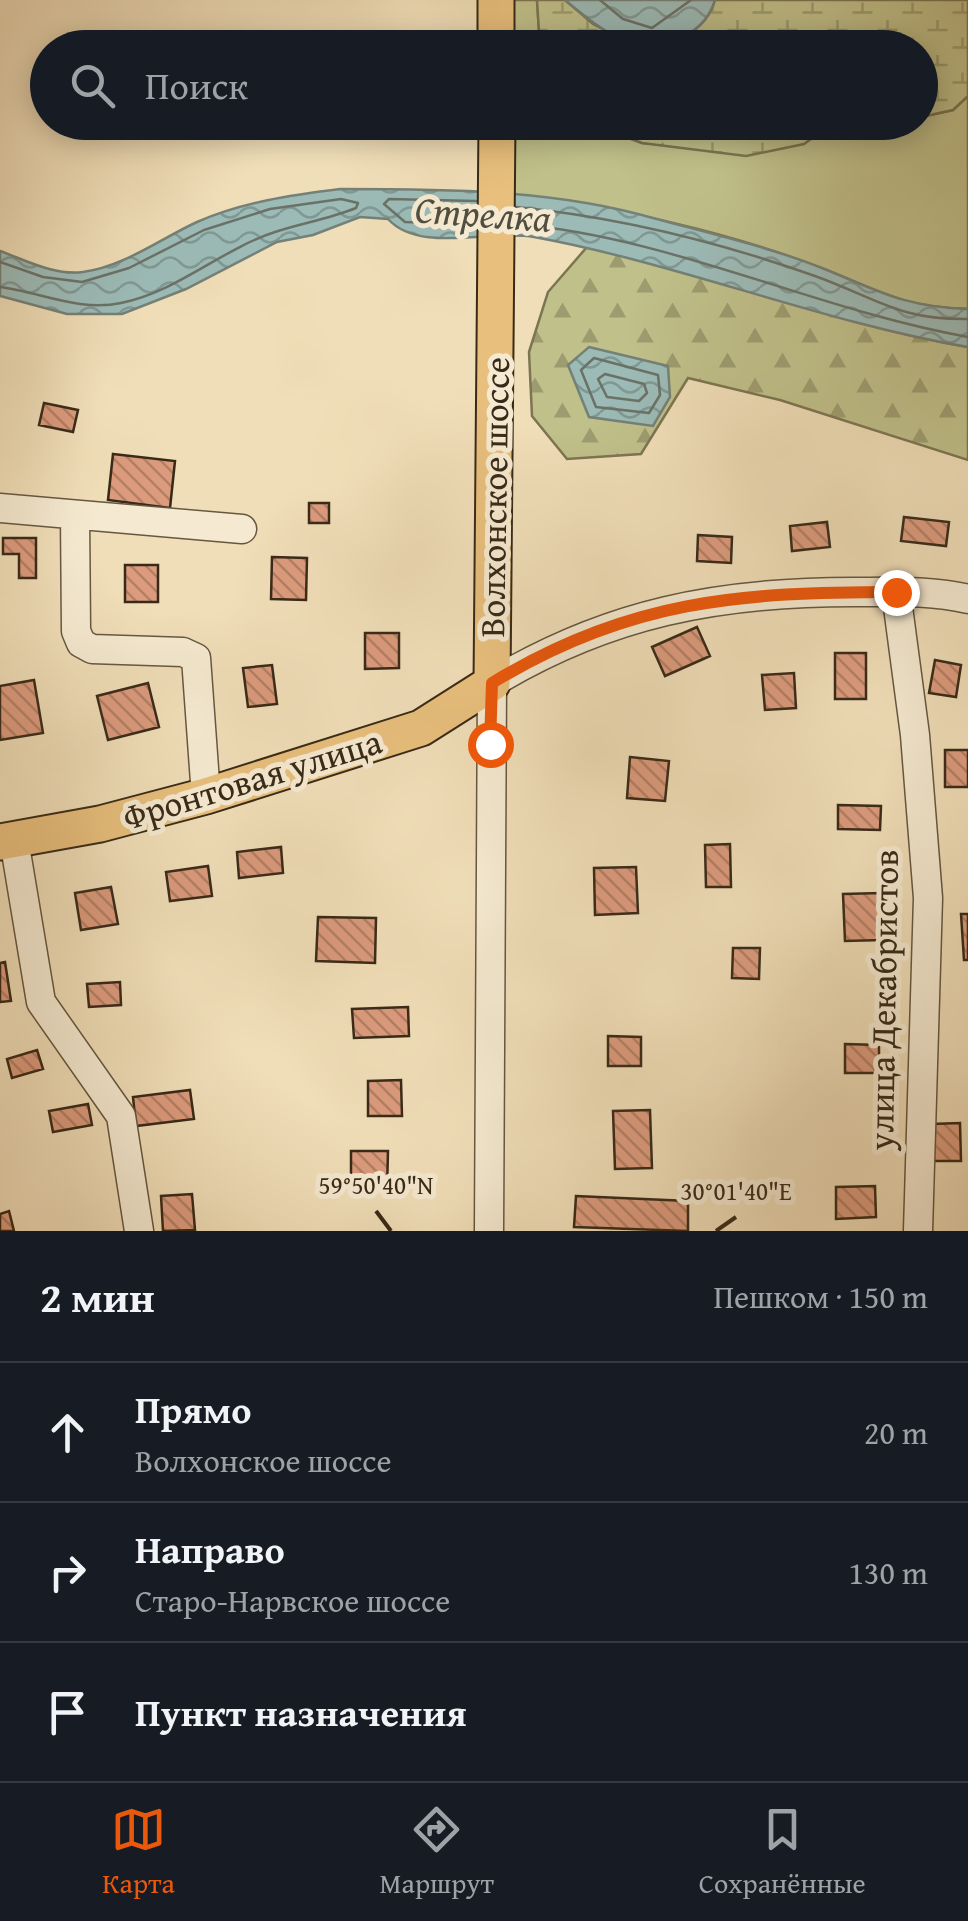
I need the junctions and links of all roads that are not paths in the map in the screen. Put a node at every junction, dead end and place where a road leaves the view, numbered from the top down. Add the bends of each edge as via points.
1 (496, 0) edge
2 (496, 30) edge
3 (498, 140) edge
4 (0, 508) edge
5 (74, 515) junction
6 (242, 529) dead end
7 (896, 592) junction
8 (968, 599) edge
9 (492, 683) junction
10 (206, 796) junction
11 (7, 841) edge
12 (139, 1231) edge
13 (489, 1231) edge
14 (918, 1231) edge

1 - 2 main road
3 - 9 main road, Волхонское шоссе
4 - 5 street
5 - 6 street
5 - 10 street via 81,643 92,650 196,658
7 - 8 street
7 - 9 street via 768,594 661,609 530,660
7 - 14 street, улица Декабристов via 928,898
9 - 10 main road, Фронтовая улица via 421,728
9 - 13 street, Волхонское шоссе
10 - 11 main road, Фронтовая улица
11 - 12 street via 41,1002 121,1116

